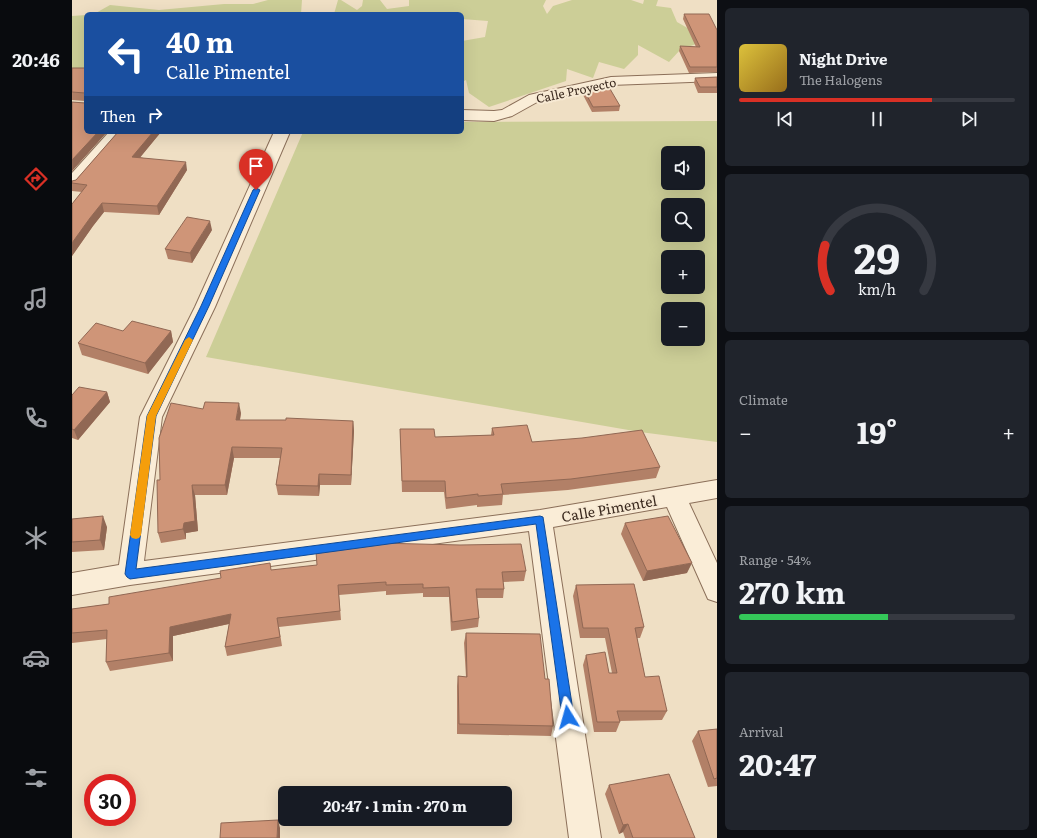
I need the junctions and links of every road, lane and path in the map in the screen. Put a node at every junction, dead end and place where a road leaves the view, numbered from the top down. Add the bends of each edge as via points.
1 (717, 77) edge
2 (464, 115) edge
3 (115, 134) edge
4 (281, 134) edge
5 (72, 183) edge
6 (717, 489) edge
7 (674, 497) junction
8 (540, 520) junction
9 (130, 574) junction
10 (72, 584) edge
11 (717, 591) edge
12 (585, 838) edge

1 - 2 street, Calle Proyecto via 611,81 534,98 507,113 494,116
3 - 5 street
4 - 9 street via 205,306 151,416
6 - 7 street, Calle Pimentel
7 - 8 street, Calle Pimentel
7 - 11 street
8 - 9 street, Calle Pimentel
8 - 12 street
9 - 10 street, Calle Pimentel

